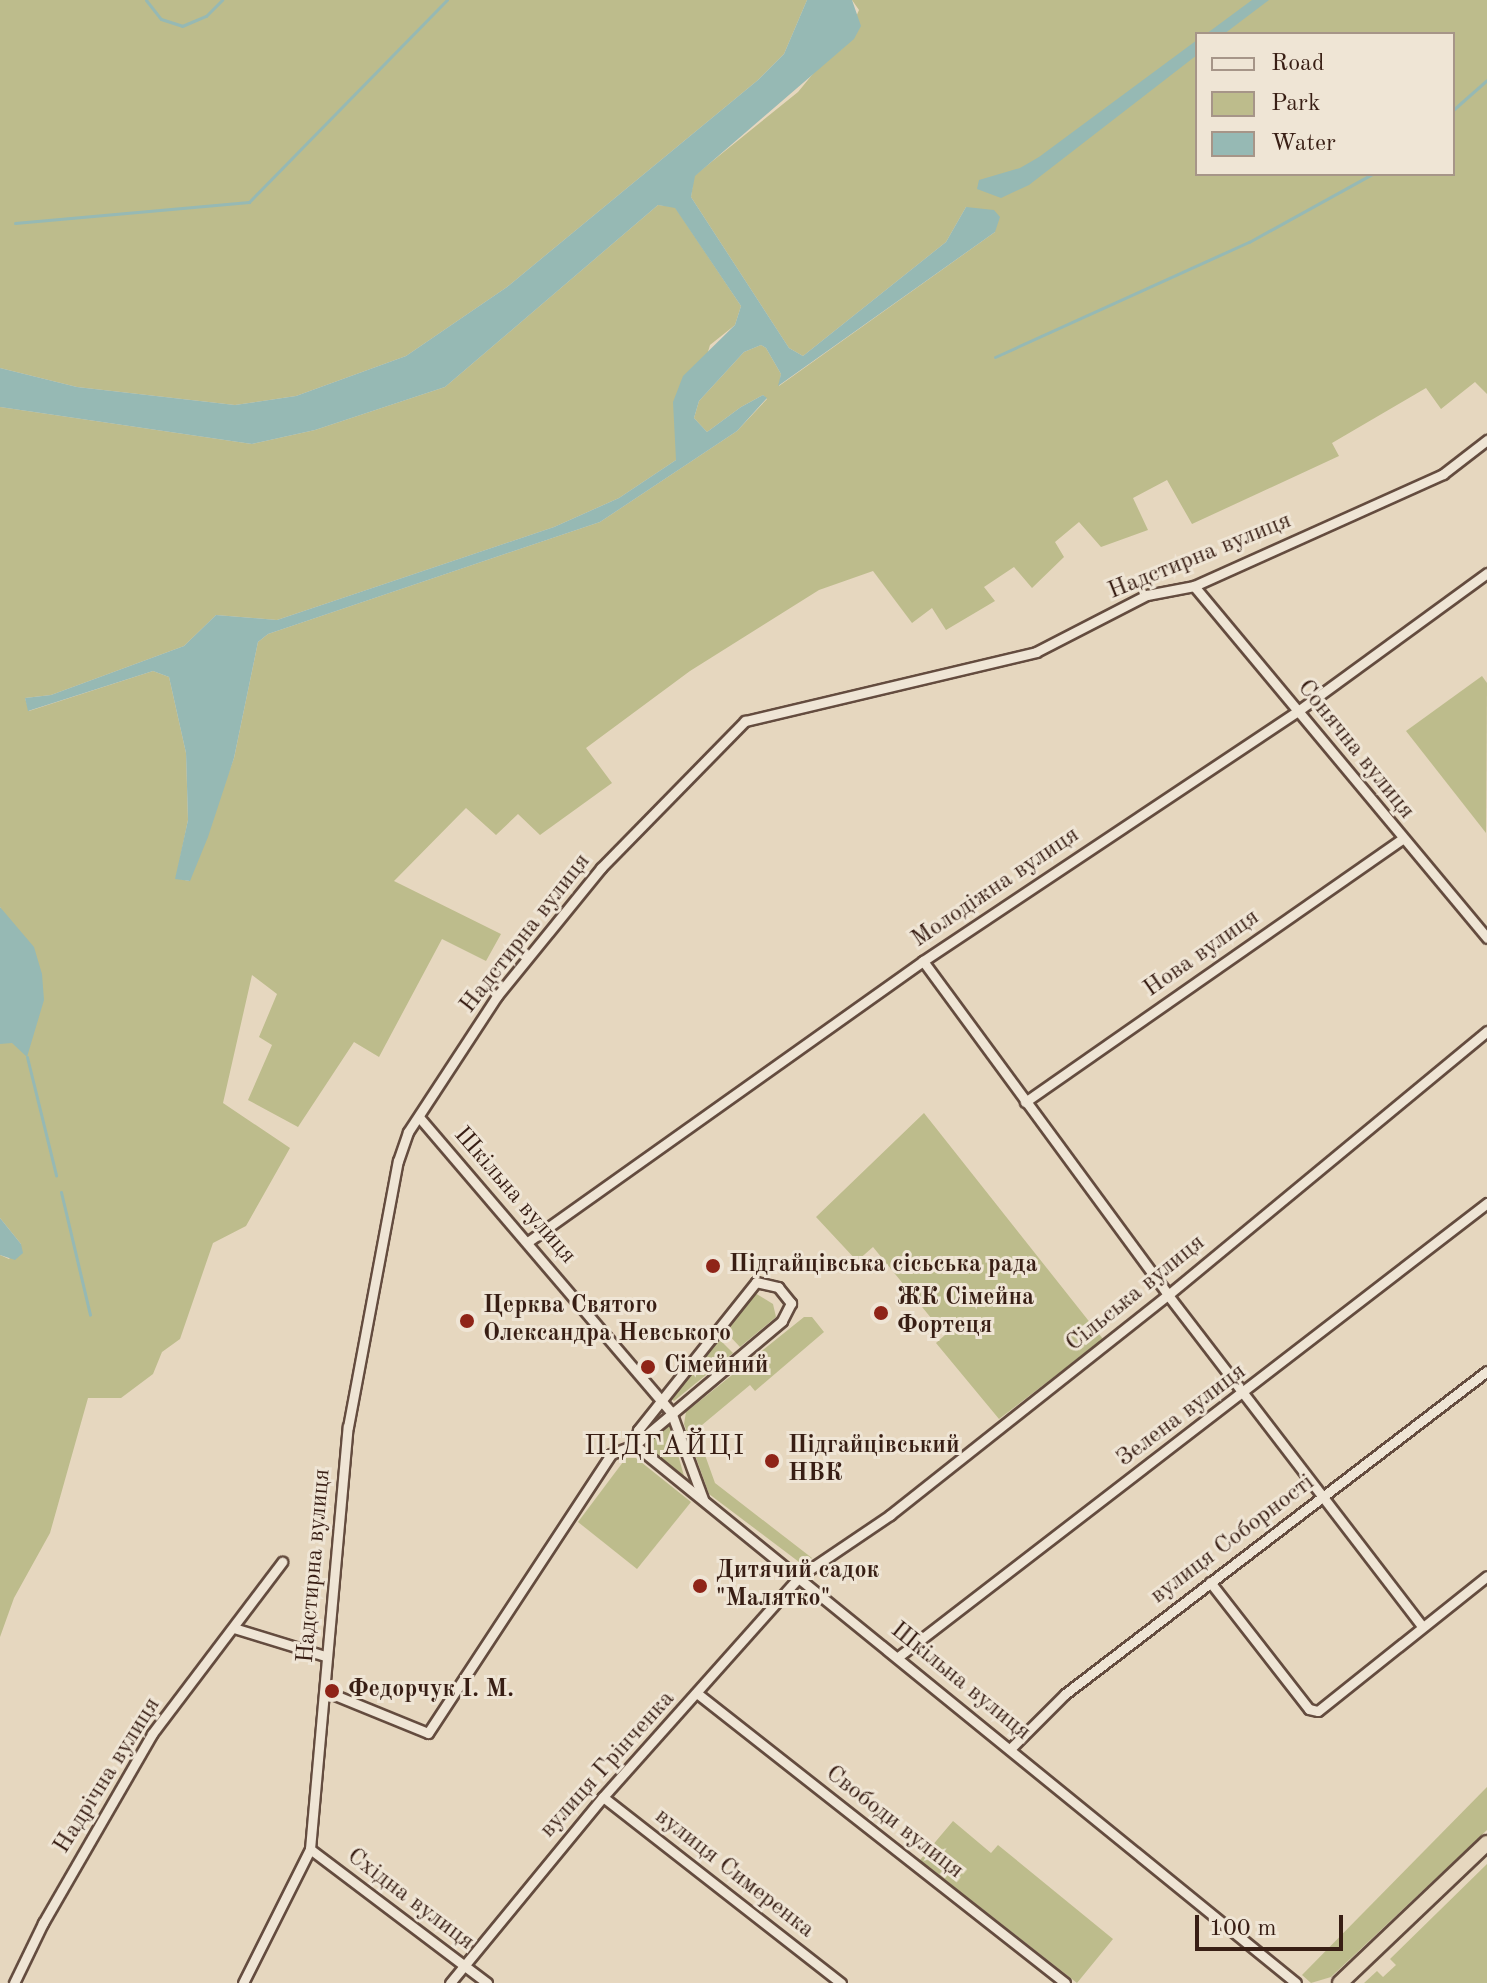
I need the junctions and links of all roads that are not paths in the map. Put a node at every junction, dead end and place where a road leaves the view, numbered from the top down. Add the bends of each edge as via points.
1 (1487, 440) edge
2 (1487, 573) edge
3 (1194, 586) junction
4 (1298, 711) junction
5 (1402, 839) junction
6 (1487, 938) edge
7 (923, 961) junction
8 (1487, 1031) edge
9 (1025, 1102) junction
10 (419, 1117) junction
11 (1487, 1203) edge
12 (529, 1241) junction
13 (1168, 1295) junction
14 (1487, 1371) edge
15 (1245, 1393) junction
16 (660, 1400) junction
17 (671, 1412) junction
18 (635, 1445) junction
19 (1324, 1497) junction
20 (703, 1500) junction
21 (282, 1562) dead end
22 (800, 1576) junction
23 (1487, 1576) edge
24 (1210, 1582) junction
25 (1422, 1626) junction
26 (234, 1628) junction
27 (325, 1656) junction
28 (898, 1657) junction
29 (325, 1691) junction
30 (698, 1694) junction
31 (1010, 1749) junction
32 (603, 1797) junction
33 (1487, 1843) edge
34 (310, 1849) junction
35 (463, 1965) junction
36 (14, 1983) edge
37 (243, 1983) edge
38 (450, 1983) edge
39 (487, 1983) edge
40 (841, 1983) edge
41 (1065, 1983) edge
42 (1296, 1983) edge
43 (1340, 1983) edge

1 - 3 street, Надстирна вулиця via 1443,474
2 - 4 street, Молодіжна вулиця
3 - 4 street, Сонячна вулиця
3 - 10 street, Надстирна вулиця via 1147,595 1036,652 745,721 592,880 497,996
4 - 5 street, Сонячна вулиця
4 - 7 street, Молодіжна вулиця
5 - 6 street, Сонячна вулиця
5 - 9 street, Нова вулиця
7 - 9 street
7 - 12 street, Молодіжна вулиця
8 - 13 street, Сільська вулиця
9 - 13 street
10 - 12 street, Шкільна вулиця
10 - 27 street, Надстирна вулиця via 398,1161 348,1427
11 - 15 street, Зелена вулиця
12 - 16 street, Шкільна вулиця
13 - 15 street
13 - 22 street, Сільська вулиця via 890,1515
14 - 19 street, вулиця Соборності
15 - 19 street
15 - 28 street, Зелена вулиця
16 - 17 street, Шкільна вулиця
16 - 17 street via 756,1282 778,1287 791,1303 782,1321
16 - 18 street via 638,1430
17 - 18 street
17 - 20 street
18 - 20 street, Шкільна вулиця
18 - 29 street via 611,1454 428,1733
19 - 24 street, вулиця Соборності
19 - 25 street
20 - 22 street, Шкільна вулиця
21 - 26 street, Надрічна вулиця
22 - 28 street, Шкільна вулиця
22 - 30 street, вулиця Грінченка
23 - 25 street
24 - 25 street via 1309,1709 1318,1711
24 - 31 street, вулиця Соборності via 1065,1694
26 - 27 street
26 - 36 street, Надрічна вулиця via 152,1734
27 - 29 street, Надстирна вулиця
28 - 31 street, Шкільна вулиця
29 - 34 street, Надстирна вулиця
30 - 32 street, вулиця Грінченка
30 - 41 street, Свободи вулиця
31 - 42 street, Шкільна вулиця
32 - 35 street, вулиця Грінченка
32 - 40 street, вулиця Симеренка
33 - 43 highway
34 - 35 street, Східна вулиця
34 - 37 street, Надстирна вулиця
35 - 38 street, вулиця Грінченка
35 - 39 street, Східна вулиця

